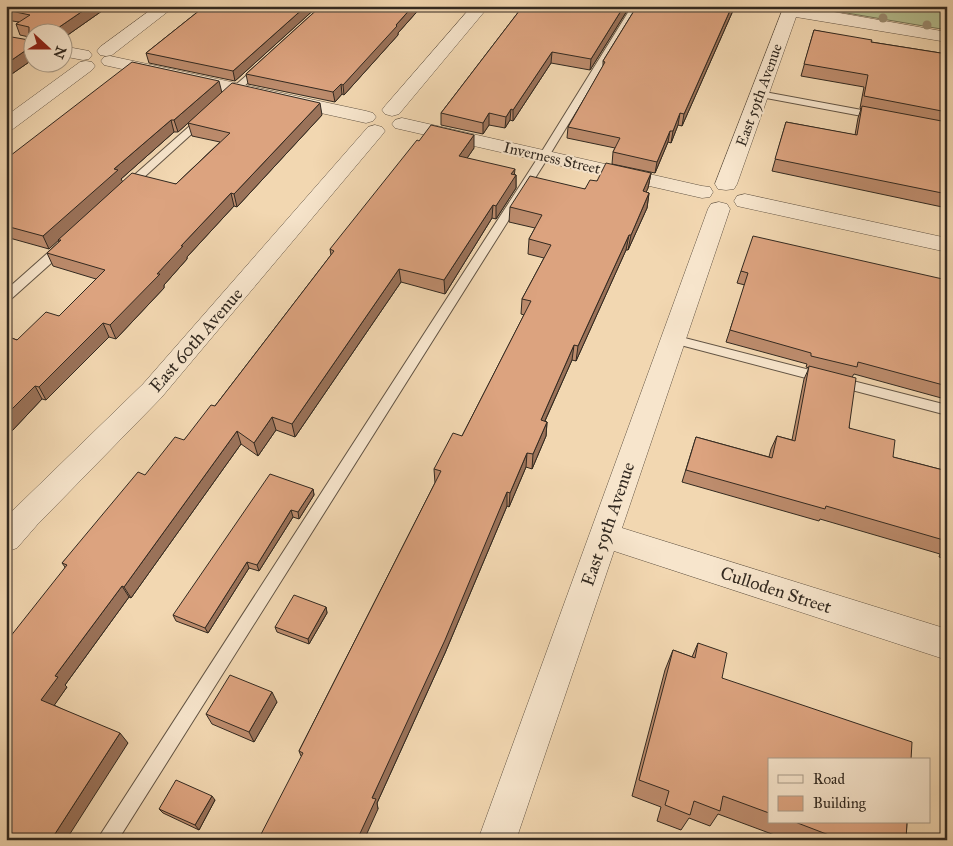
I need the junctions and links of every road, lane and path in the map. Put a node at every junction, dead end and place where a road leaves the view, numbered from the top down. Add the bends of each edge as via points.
1 (166, 6) edge
2 (481, 6) edge
3 (636, 6) edge
4 (791, 8) edge
5 (947, 37) edge
6 (72, 56) edge
7 (108, 56) junction
8 (270, 58) edge
9 (84, 61) junction
10 (236, 89) junction
11 (759, 94) junction
12 (397, 118) junction
13 (890, 119) edge
14 (370, 124) junction
15 (6, 125) edge
16 (544, 156) junction
17 (121, 193) edge
18 (723, 197) junction
19 (71, 239) edge
20 (947, 245) edge
21 (6, 297) edge
22 (673, 340) junction
23 (947, 410) edge
24 (604, 535) junction
25 (6, 539) edge
26 (947, 645) edge
27 (500, 839) edge
28 (107, 840) edge

1 - 7 street
2 - 12 street
3 - 16 lane
4 - 5 street
4 - 11 street, East 59th Avenue
6 - 9 street
7 - 9 street via 101,65
7 - 10 street
8 - 10 lane
9 - 15 street
10 - 14 street
10 - 17 lane
11 - 13 lane
11 - 18 street, East 59th Avenue
12 - 14 street via 374,112
12 - 16 street, Inverness Street
14 - 25 street, East 60th Avenue via 152,391
16 - 18 street, Inverness Street
16 - 28 lane
18 - 20 street, Inverness Street
18 - 22 street, East 59th Avenue
19 - 21 lane
22 - 23 lane
22 - 24 street, East 59th Avenue
24 - 26 street, Culloden Street
24 - 27 street, East 59th Avenue

